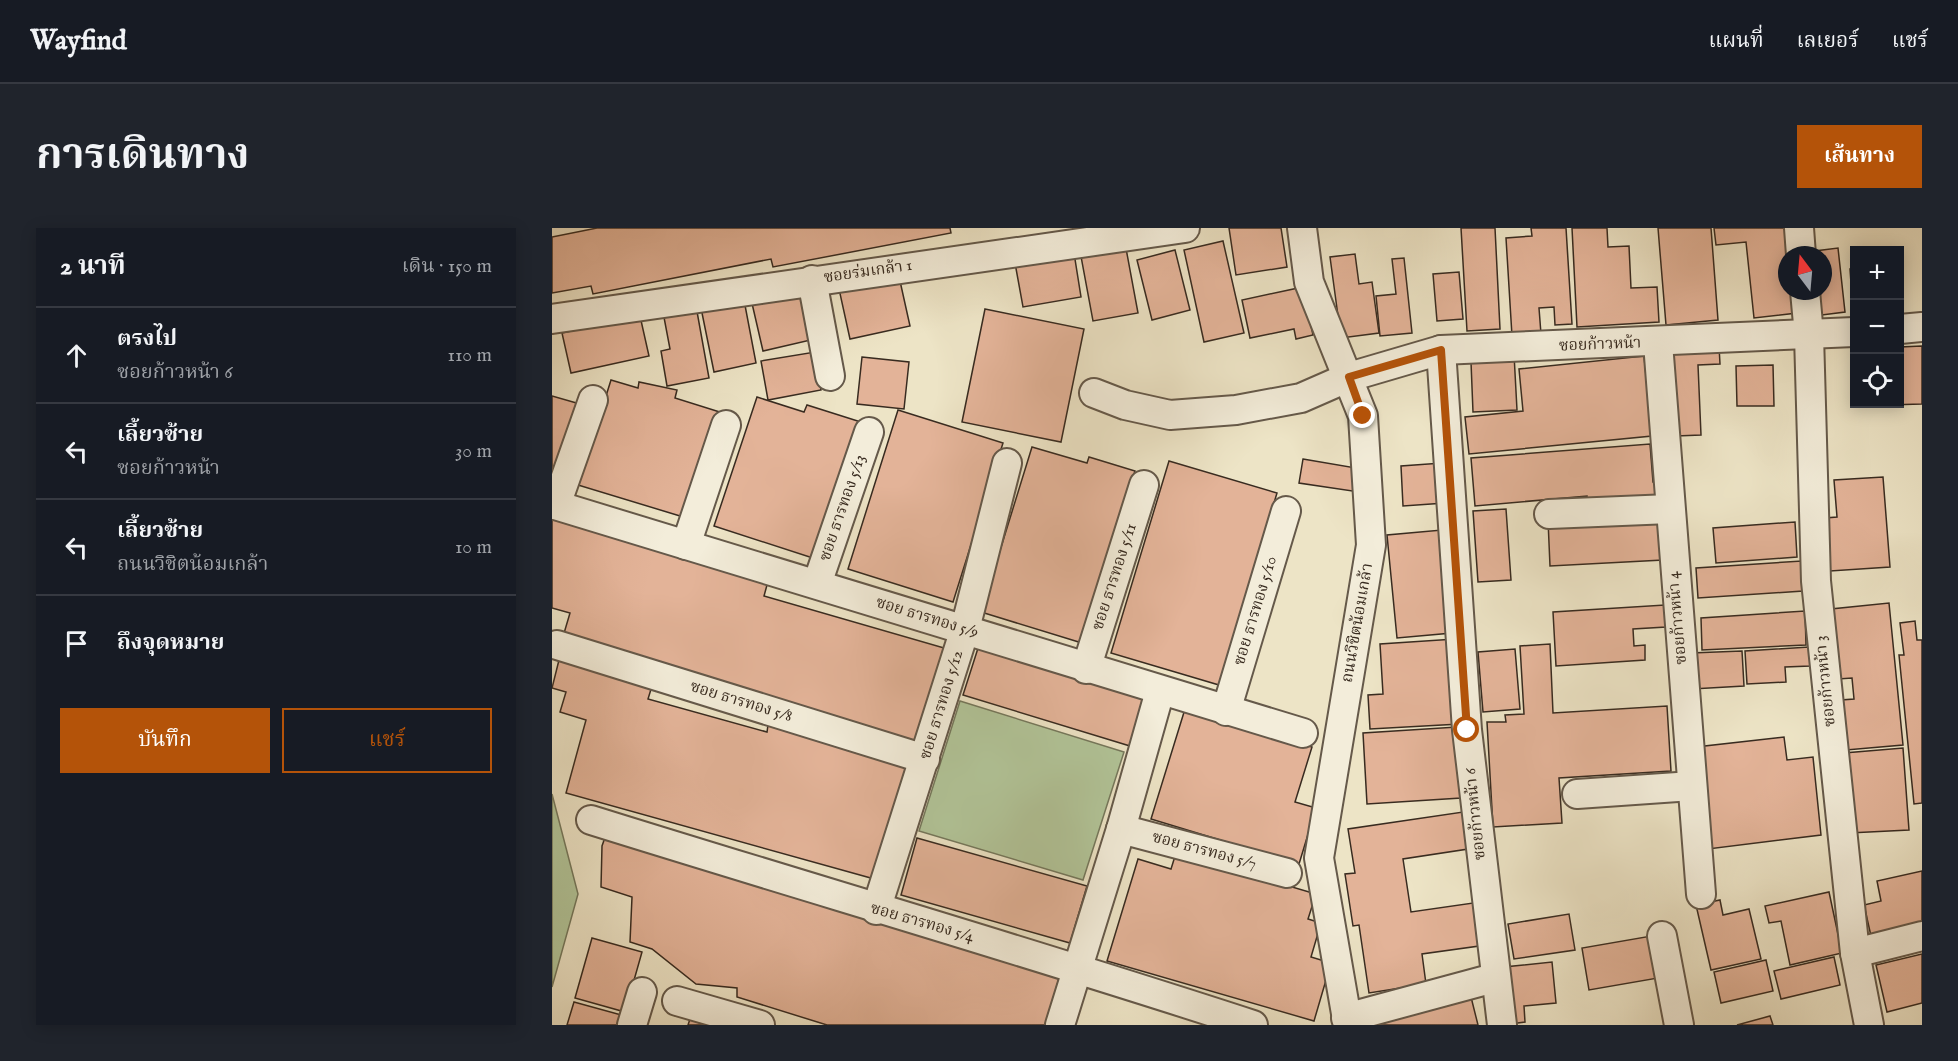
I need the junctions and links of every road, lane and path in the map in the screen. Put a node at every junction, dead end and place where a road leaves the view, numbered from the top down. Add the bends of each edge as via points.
1 (1185, 228) edge
2 (1302, 228) edge
3 (1799, 228) edge
4 (1800, 246) edge
5 (812, 280) junction
6 (1806, 300) edge
7 (552, 319) edge
8 (1922, 327) edge
9 (1904, 329) edge
10 (1850, 332) edge
11 (1809, 335) junction
12 (1658, 343) junction
13 (1441, 350) junction
14 (830, 376) dead end
15 (1349, 377) junction
16 (1094, 393) dead end
17 (593, 400) dead end
18 (726, 425) dead end
19 (869, 432) dead end
20 (1007, 463) dead end
21 (1144, 485) dead end
22 (554, 505) edge
23 (1670, 509) junction
24 (1286, 511) dead end
25 (1549, 514) dead end
26 (686, 545) junction
27 (817, 585) junction
28 (965, 629) junction
29 (557, 645) dead end
30 (1086, 669) junction
31 (1160, 691) junction
32 (1226, 711) junction
33 (1303, 733) dead end
34 (925, 759) junction
35 (1692, 786) junction
36 (1577, 794) dead end
37 (591, 820) dead end
38 (1121, 829) junction
39 (1287, 873) dead end
40 (1701, 894) dead end
41 (876, 910) junction
42 (1662, 936) dead end
43 (1922, 936) edge
44 (1855, 953) junction
45 (1076, 967) junction
46 (1494, 978) junction
47 (642, 992) dead end
48 (677, 1001) dead end
49 (1347, 1022) edge
50 (632, 1025) edge
51 (760, 1025) edge
52 (1060, 1025) edge
53 (1253, 1025) edge
54 (1502, 1025) edge
55 (1679, 1025) edge
56 (1869, 1025) edge

1 - 5 street, ซอยร่มเกล้า 1
2 - 15 street, ถนนวิชิตน้อมเกล้า via 1309,282
3 - 4 street
5 - 7 street, ซอยร่มเกล้า 1
5 - 14 street
6 - 11 street, ซอยก้าวหน้า 3
8 - 9 street
10 - 11 street, ซอยก้าวหน้า
11 - 12 street, ซอยก้าวหน้า
11 - 44 street, ซอยก้าวหน้า 3 via 1816,581
12 - 13 street, ซอยก้าวหน้า
12 - 23 street, ซอยก้าวหน้า 4
13 - 15 street, ซอยก้าวหน้า
13 - 46 street, ซอยก้าวหน้า 6 via 1467,730
15 - 16 street, ซอยก้าวหน้า via 1301,398 1236,410 1170,415
15 - 49 street, ถนนวิชิตน้อมเกล้า via 1363,416 1371,544 1319,858
17 - 22 street
18 - 26 street
19 - 27 street, ซอย ธารทอง 5/13
20 - 28 street, ซอย ธารทอง 5/12
21 - 30 street, ซอย ธารทอง 5/11
22 - 26 street, ซอย ธารทอง 5/9
23 - 25 street
23 - 35 street, ซอยก้าวหน้า 4
24 - 32 street, ซอย ธารทอง 5/10
26 - 27 street, ซอย ธารทอง 5/9
27 - 28 street, ซอย ธารทอง 5/9
28 - 30 street, ซอย ธารทอง 5/9
28 - 34 street, ซอย ธารทอง 5/12
29 - 34 street, ซอย ธารทอง 5/8
30 - 31 street, ซอย ธารทอง 5/9
31 - 32 street, ซอย ธารทอง 5/9
31 - 38 street
32 - 33 street, ซอย ธารทอง 5/9
34 - 41 street, ซอย ธารทอง 5/12
35 - 36 street
35 - 40 street, ซอยก้าวหน้า 4
37 - 41 street, ซอย ธารทอง 5/4
38 - 39 street, ซอย ธารทอง 5/7
38 - 45 street
41 - 45 street, ซอย ธารทอง 5/4
42 - 55 street
43 - 44 street
44 - 56 street, ซอยก้าวหน้า 3
45 - 52 street
45 - 53 street, ซอย ธารทอง 5/4
46 - 49 street
46 - 54 street, ซอยก้าวหน้า 6
47 - 50 street
48 - 51 street

